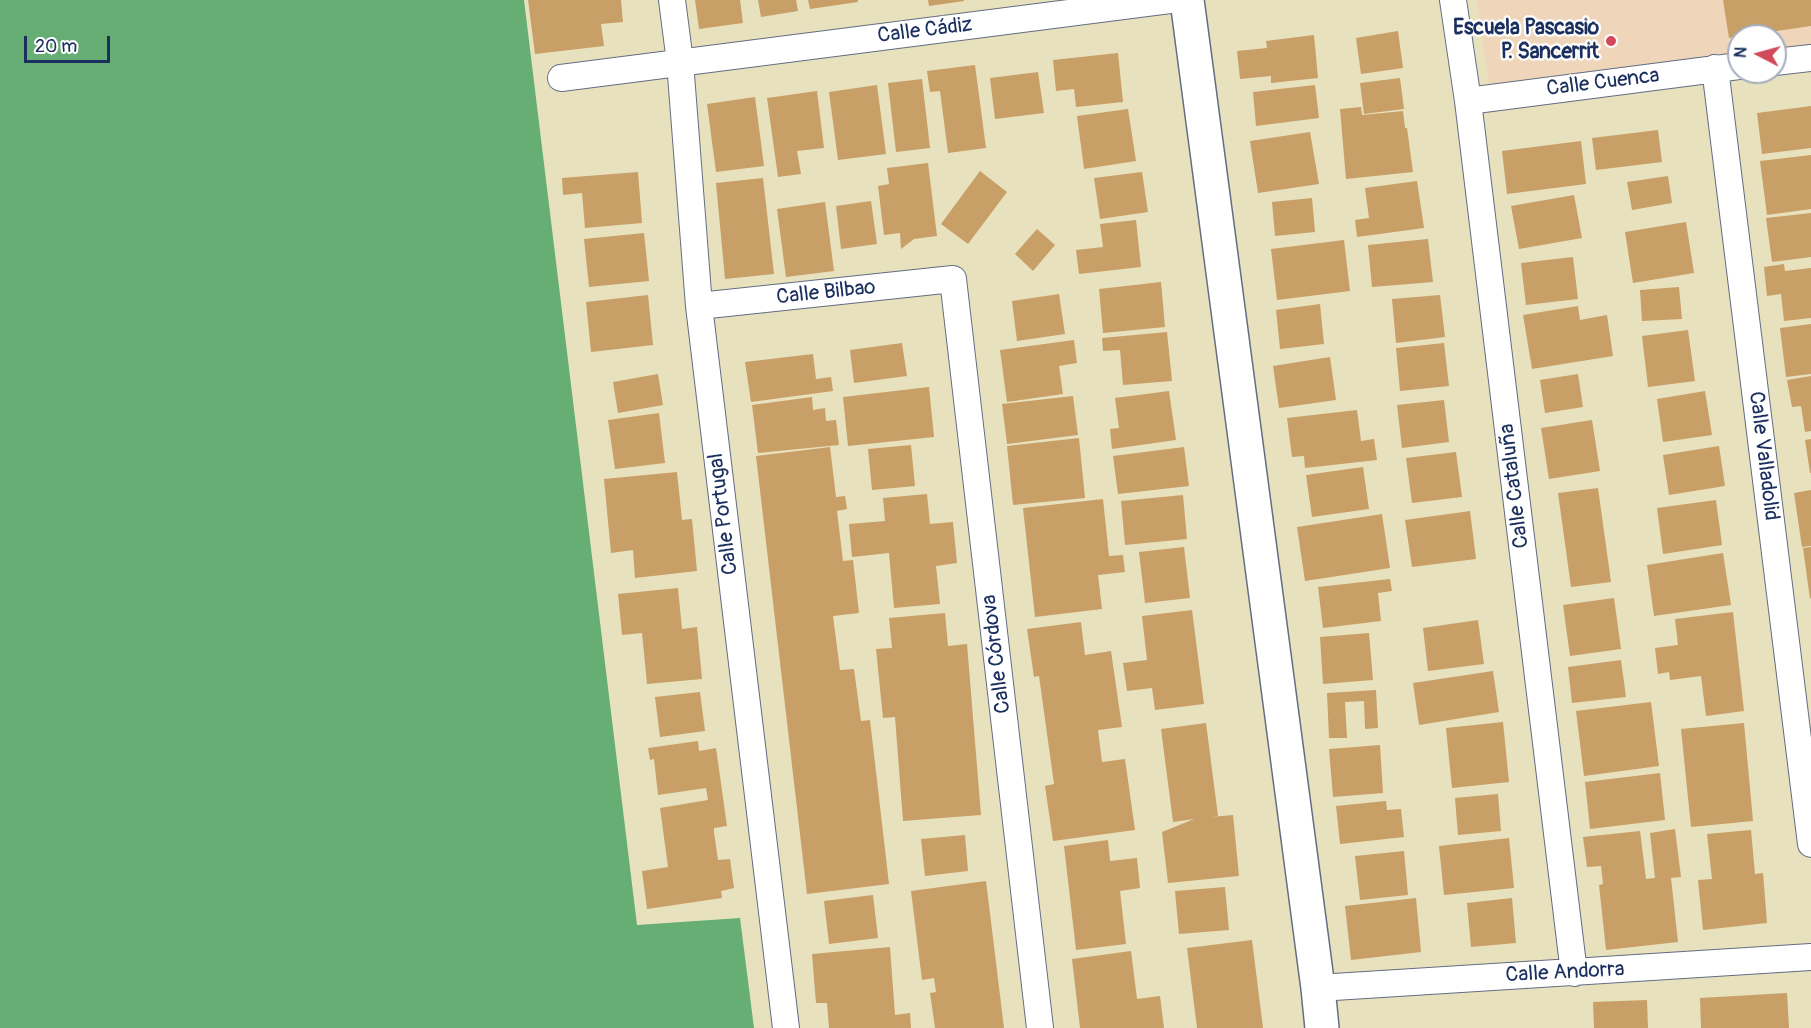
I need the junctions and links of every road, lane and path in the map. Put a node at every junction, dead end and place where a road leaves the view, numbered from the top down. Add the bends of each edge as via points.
1 (672, 0) edge
2 (1170, 0) edge
3 (1187, 0) edge
4 (1453, 0) edge
5 (1811, 58) edge
6 (1787, 61) edge
7 (680, 62) junction
8 (1727, 67) edge
9 (561, 78) dead end
10 (1729, 84) edge
11 (1468, 101) junction
12 (953, 279) joint
13 (699, 306) junction
14 (1811, 844) edge
15 (1811, 957) edge
16 (1574, 973) junction
17 (1318, 988) junction
18 (786, 1028) edge
19 (1040, 1028) edge
20 (1322, 1028) edge

1 - 7 street, Calle Portugal
2 - 7 street, Calle Cádiz
3 - 17 street
4 - 11 street, Calle Cataluña
5 - 6 street
7 - 9 street, Calle Cádiz
7 - 13 street, Calle Portugal
8 - 11 street, Calle Cuenca
10 - 14 street, Calle Valladolid
11 - 16 street, Calle Cataluña
12 - 13 street, Calle Bilbao
12 - 19 street, Calle Córdova
13 - 18 street, Calle Portugal
15 - 16 street, Calle Andorra
16 - 17 street, Calle Andorra
17 - 20 street

